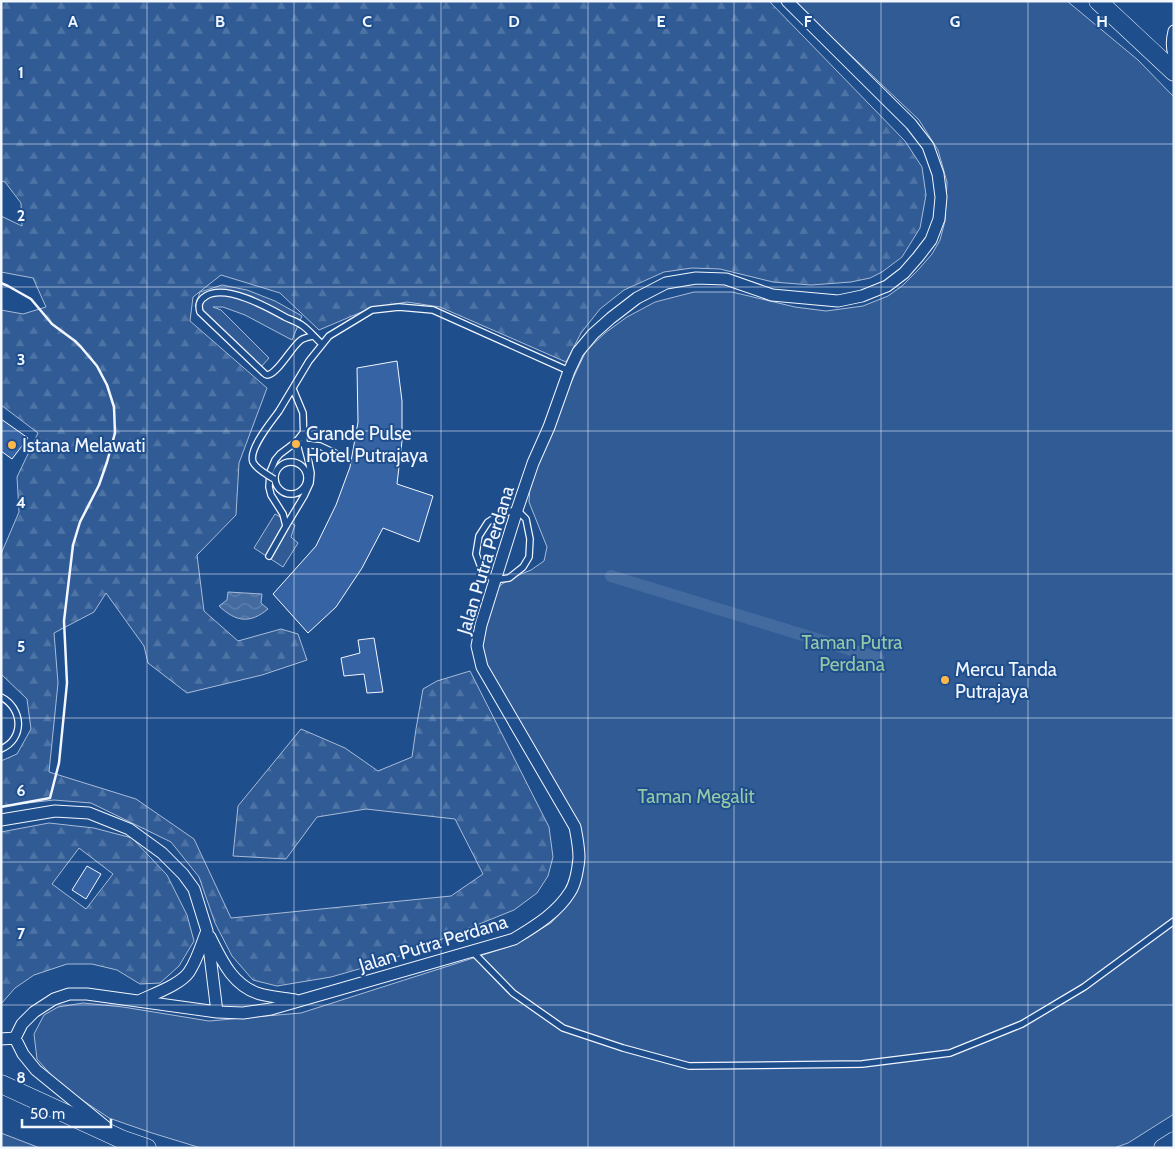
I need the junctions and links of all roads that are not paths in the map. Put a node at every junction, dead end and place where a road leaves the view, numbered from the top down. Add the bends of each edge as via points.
1 (787, 1) edge
2 (1098, 1) edge
3 (1174, 31) edge
4 (1174, 55) edge
5 (1174, 72) edge
6 (313, 336) junction
7 (322, 344) junction
8 (569, 371) junction
9 (293, 389) junction
10 (303, 433) junction
11 (296, 442) junction
12 (304, 444) junction
13 (336, 453) dead end
14 (274, 479) junction
15 (517, 510) junction
16 (286, 526) junction
17 (269, 556) dead end
18 (494, 580) junction
19 (1, 697) edge
20 (1, 749) edge
21 (1, 820) edge
22 (1174, 921) edge
23 (207, 931) junction
24 (472, 951) junction
25 (137, 1001) junction
26 (300, 1001) junction
27 (217, 1012) junction
28 (15, 1038) junction
29 (1, 1039) edge
30 (1, 1084) edge
31 (121, 1139) junction
32 (1174, 1141) edge
33 (147, 1148) edge
34 (1163, 1148) edge

1 - 8 street, Jalan Putra Perdana via 912,124 928,146 938,174 941,197 939,219 930,240 904,273 888,286 838,301 772,295 726,279 696,278 666,283 637,298 593,334 578,352
2 - 5 main road
3 - 4 street
6 - 6 lane via 303,326 235,295 208,295 198,305 200,312 267,375 301,340
6 - 7 lane
7 - 8 lane via 329,336 372,310 399,307 433,310
7 - 9 lane
8 - 15 street, Jalan Putra Perdana
9 - 10 lane via 303,413
9 - 14 lane, bridge via 256,444 252,459 253,464
10 - 11 lane
10 - 12 lane
11 - 12 lane
11 - 16 lane via 274,460 270,472 271,495 283,514
12 - 13 lane
12 - 16 lane via 310,463 310,483
14 - 14 lane via 281,464 290,461 304,468 307,477 300,492 292,494 283,492
15 - 18 street, Jalan Putra Perdana
15 - 18 lane via 526,519 529,557 523,567 509,578
15 - 18 lane via 502,513 488,522 479,536 476,554 482,570
16 - 17 lane
18 - 24 street, Jalan Putra Perdana via 477,646 482,667 575,827 579,858 571,891 553,912 514,938
19 - 20 lane via 15,710 19,723 12,742
21 - 23 street via 55,811 90,813 129,829 162,853 183,874 194,889
22 - 24 lane via 1084,987 1022,1024 950,1053 862,1064 689,1066 623,1048 563,1028 513,993
23 - 25 street via 188,973 170,987
23 - 26 street via 228,970 242,985 260,994
23 - 27 street
24 - 26 street, Jalan Putra Perdana
25 - 27 street, Jalan Putra Perdana
25 - 28 street, Jalan Putra Perdana via 87,994 54,998 22,1024
26 - 27 street, Jalan Putra Perdana via 271,1009
28 - 29 street
28 - 31 street via 36,1070
30 - 31 main road
31 - 33 main road
32 - 34 main road

